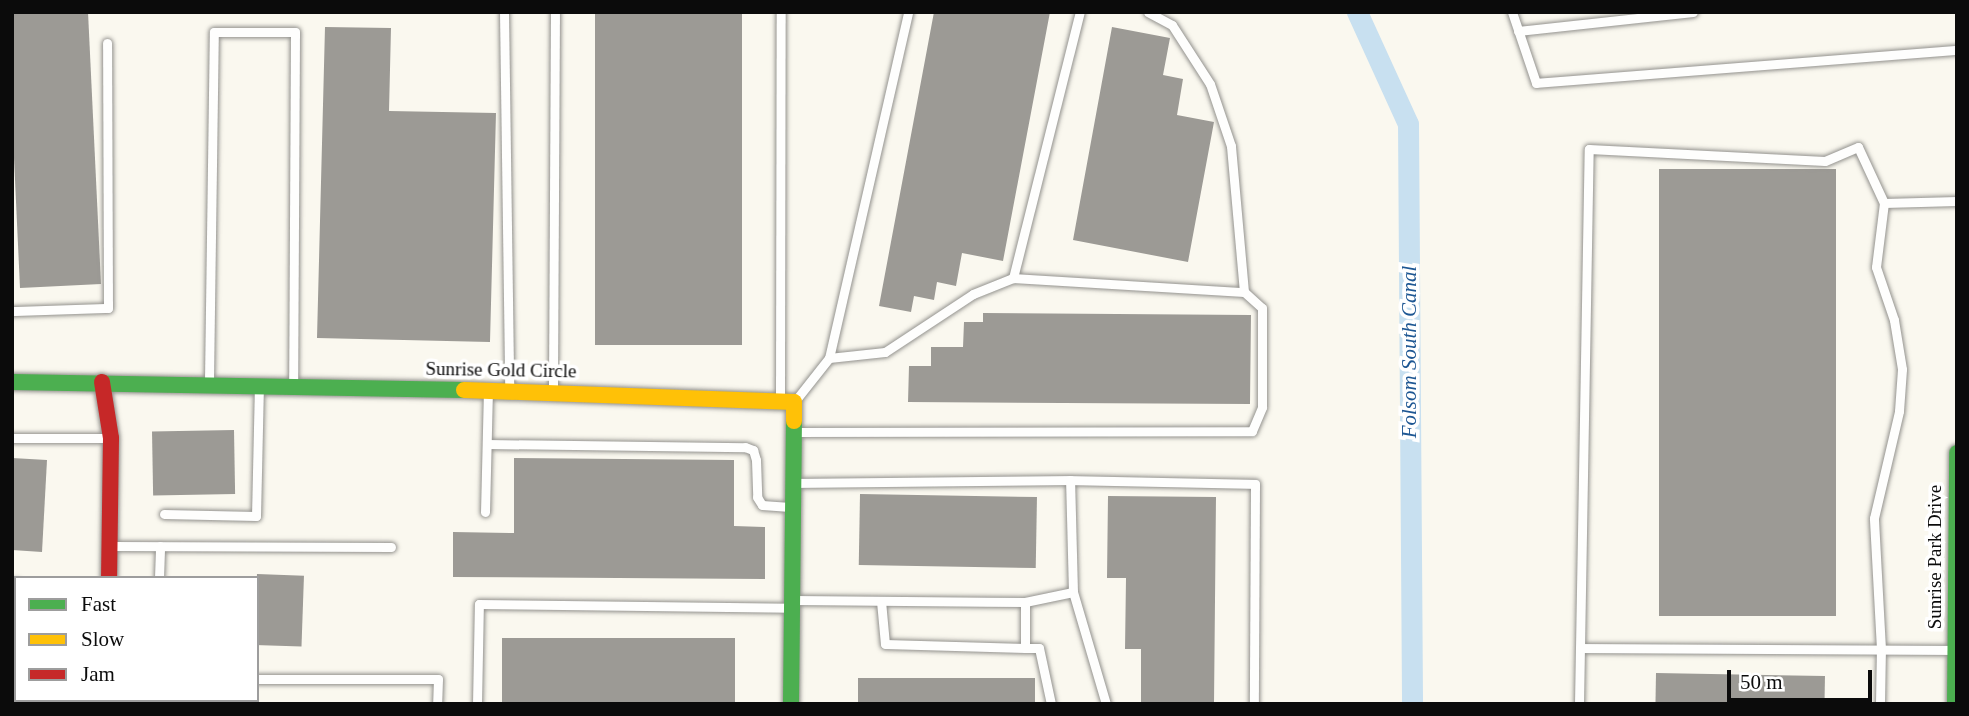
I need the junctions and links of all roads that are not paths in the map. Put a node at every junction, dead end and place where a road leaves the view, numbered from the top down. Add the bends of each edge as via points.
1 (504, 12) edge
2 (555, 12) edge
3 (781, 12) edge
4 (908, 12) edge
5 (1080, 12) edge
6 (1148, 12) edge
7 (1512, 12) edge
8 (1693, 12) edge
9 (1518, 30) junction
10 (107, 43) dead end
11 (1957, 50) edge
12 (1957, 201) edge
13 (1884, 203) junction
14 (1013, 278) junction
15 (1244, 292) junction
16 (12, 311) edge
17 (829, 358) junction
18 (12, 382) edge
19 (102, 382) junction
20 (209, 383) junction
21 (260, 386) junction
22 (293, 386) junction
23 (488, 391) junction
24 (509, 392) junction
25 (552, 392) junction
26 (787, 402) junction
27 (793, 432) junction
28 (12, 438) edge
29 (111, 438) junction
30 (487, 444) junction
31 (1957, 453) edge
32 (1070, 480) junction
33 (793, 483) junction
34 (793, 507) junction
35 (485, 512) dead end
36 (164, 514) dead end
37 (1956, 520) edge
38 (109, 546) junction
39 (160, 546) junction
40 (391, 547) dead end
41 (109, 576) edge
42 (159, 576) edge
43 (1073, 592) junction
44 (881, 601) junction
45 (1025, 602) junction
46 (792, 604) junction
47 (1025, 648) junction
48 (1580, 648) junction
49 (1881, 649) junction
50 (1955, 650) edge
51 (259, 679) edge
52 (1956, 683) edge
53 (438, 704) edge
54 (477, 704) edge
55 (791, 704) edge
56 (1051, 704) edge
57 (1106, 704) edge
58 (1254, 704) edge
59 (1579, 704) edge
60 (1880, 704) edge
61 (1955, 704) edge

1 - 24 lane
2 - 25 lane
3 - 26 lane
4 - 17 lane
5 - 14 lane
6 - 15 lane via 1172,25 1210,84 1231,146
7 - 9 lane
8 - 9 lane
9 - 11 lane via 1536,83
10 - 16 lane via 108,308
12 - 13 lane
13 - 48 lane via 1858,147 1825,161 1589,149
13 - 49 lane via 1876,267 1894,320 1902,369 1899,411 1874,518
14 - 15 lane
14 - 17 lane via 973,294 885,352
15 - 27 lane via 1262,308 1262,407 1252,431
17 - 26 lane
18 - 19 street, Sunrise Gold Circle
19 - 20 street, Sunrise Gold Circle
19 - 29 street
20 - 21 street, Sunrise Gold Circle
20 - 22 lane via 214,32 295,32
21 - 22 street, Sunrise Gold Circle
21 - 36 lane via 256,516
22 - 23 street, Sunrise Gold Circle
23 - 24 street, Sunrise Gold Circle
23 - 30 lane
24 - 25 street, Sunrise Gold Circle
25 - 26 street, Sunrise Gold Circle
26 - 27 street
27 - 33 street
28 - 29 lane
29 - 38 street
30 - 34 lane via 745,447 753,450 757,460 757,497 762,505
30 - 35 lane
31 - 37 street, Sunrise Park Drive
32 - 33 lane
32 - 43 lane
32 - 58 lane via 1255,484
33 - 34 street
34 - 46 street
37 - 50 street, Sunrise Park Drive
38 - 39 lane
38 - 41 street
39 - 40 lane
39 - 42 lane
43 - 45 lane
43 - 57 lane
44 - 45 lane
44 - 46 lane
44 - 47 lane via 885,644
45 - 47 lane
46 - 54 lane via 479,604
46 - 55 street
47 - 56 lane via 1038,648
48 - 49 lane
48 - 59 lane
49 - 50 lane
49 - 60 lane
50 - 52 street, Sunrise Park Drive
51 - 53 lane via 438,679
52 - 61 street, Sunrise Park Drive

